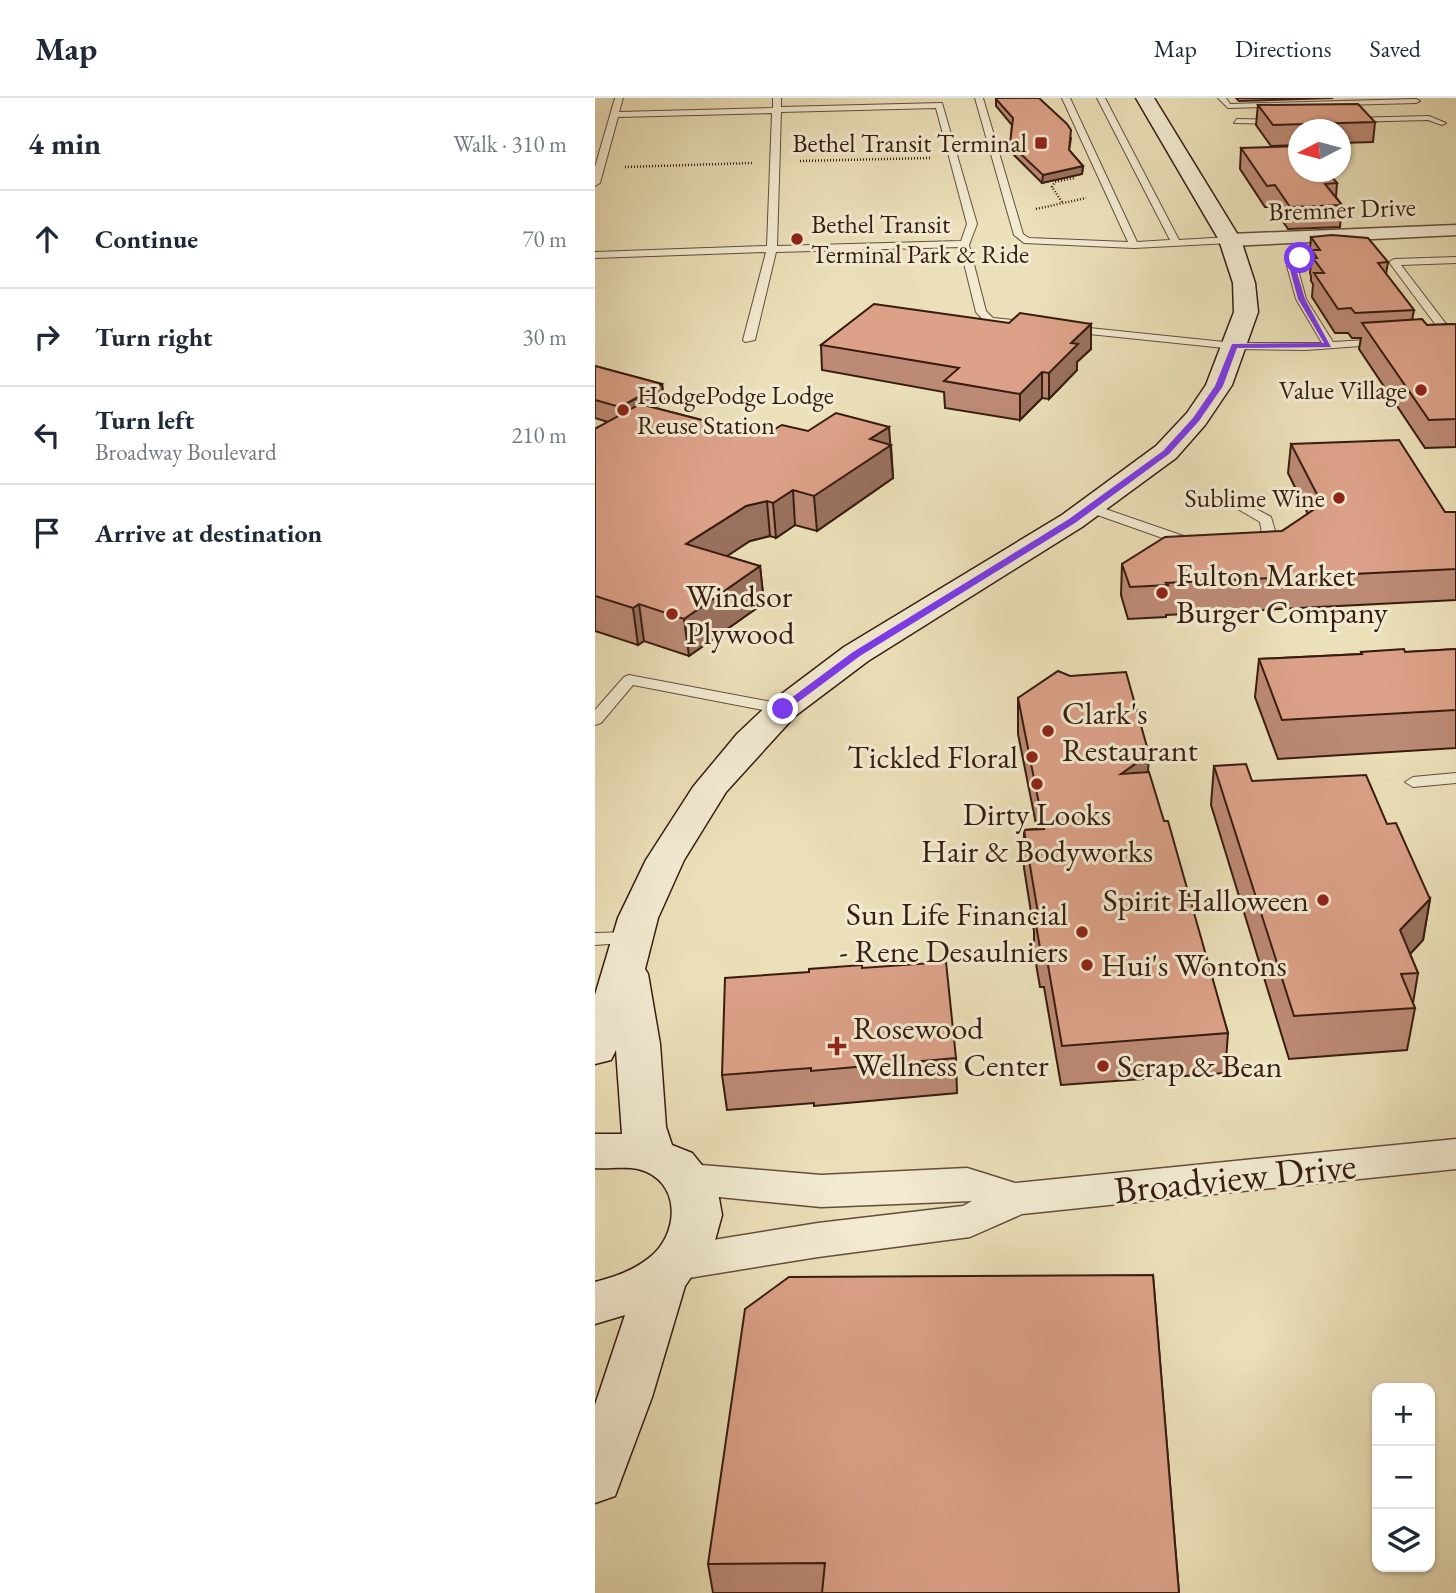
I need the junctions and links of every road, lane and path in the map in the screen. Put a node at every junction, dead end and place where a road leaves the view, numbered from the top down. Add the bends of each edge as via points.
1 (619, 98) edge
2 (777, 98) edge
3 (979, 98) edge
4 (1066, 98) edge
5 (1101, 98) edge
6 (1145, 98) edge
7 (1222, 98) edge
8 (1413, 98) edge
9 (1356, 100) edge
10 (1282, 101) edge
11 (938, 102) edge
12 (777, 110) junction
13 (614, 115) junction
14 (1351, 120) edge
15 (1237, 121) dead end
16 (1288, 121) edge
17 (1442, 122) dead end
18 (953, 157) junction
19 (775, 162) junction
20 (599, 168) junction
21 (1074, 178) edge
22 (595, 183) edge
23 (1094, 195) dead end
24 (1063, 203) junction
25 (1029, 211) dead end
26 (1456, 230) edge
27 (1230, 240) junction
28 (1176, 243) junction
29 (964, 245) junction
30 (1134, 245) junction
31 (772, 249) junction
32 (1348, 253) edge
33 (595, 254) edge
34 (1456, 260) edge
35 (1045, 327) edge
36 (1059, 328) edge
37 (1453, 338) edge
38 (1437, 339) edge
39 (749, 340) dead end
40 (1396, 341) edge
41 (1329, 345) junction
42 (1234, 346) junction
43 (1231, 499) dead end
44 (1091, 508) junction
45 (1204, 548) edge
46 (1241, 550) edge
47 (783, 709) junction
48 (595, 720) edge
49 (1456, 778) edge
50 (1413, 782) dead end
51 (617, 947) edge
52 (595, 1049) edge
53 (595, 1151) edge
54 (1456, 1154) edge
55 (670, 1167) junction
56 (1014, 1199) junction
57 (670, 1269) junction
58 (595, 1303) edge
59 (595, 1478) edge

1 - 13 lane
2 - 12 lane
3 - 30 lane via 1019,234 1039,243
4 - 30 lane
5 - 28 lane
6 - 27 street
7 - 10 lane via 1229,106
8 - 9 lane via 1416,101
9 - 10 lane
11 - 12 lane
11 - 18 lane
12 - 13 lane
12 - 19 lane
13 - 20 lane
14 - 17 lane via 1429,118
15 - 16 lane
18 - 19 path
18 - 29 lane via 972,224
19 - 20 path
19 - 31 lane
20 - 22 lane
21 - 24 path via 1052,187
23 - 24 path
24 - 25 path
26 - 27 street, Bremner Drive
27 - 28 lane
27 - 42 street via 1244,283 1245,312
28 - 30 lane
29 - 31 lane
29 - 35 lane via 981,312 990,321
31 - 33 lane
31 - 39 lane
32 - 41 lane via 1304,256 1292,266 1301,299
34 - 37 lane via 1390,261
36 - 42 lane
37 - 38 lane
40 - 41 lane
41 - 42 lane
42 - 44 street via 1219,386 1196,419 1166,452
43 - 46 lane via 1266,520 1269,534
44 - 45 lane
44 - 47 street via 856,654
47 - 48 lane via 629,680
47 - 51 street via 711,787 664,860
49 - 50 lane
51 - 52 street
51 - 55 street via 638,1044 643,1127
53 - 55 street via 634,1150
54 - 56 street, Broadview Drive
55 - 56 street, Broadview Drive via 821,1191 967,1184
55 - 57 street via 699,1202 698,1227 686,1252
56 - 57 street, Broadview Drive via 970,1222 817,1240
57 - 58 street via 633,1293
57 - 59 street

